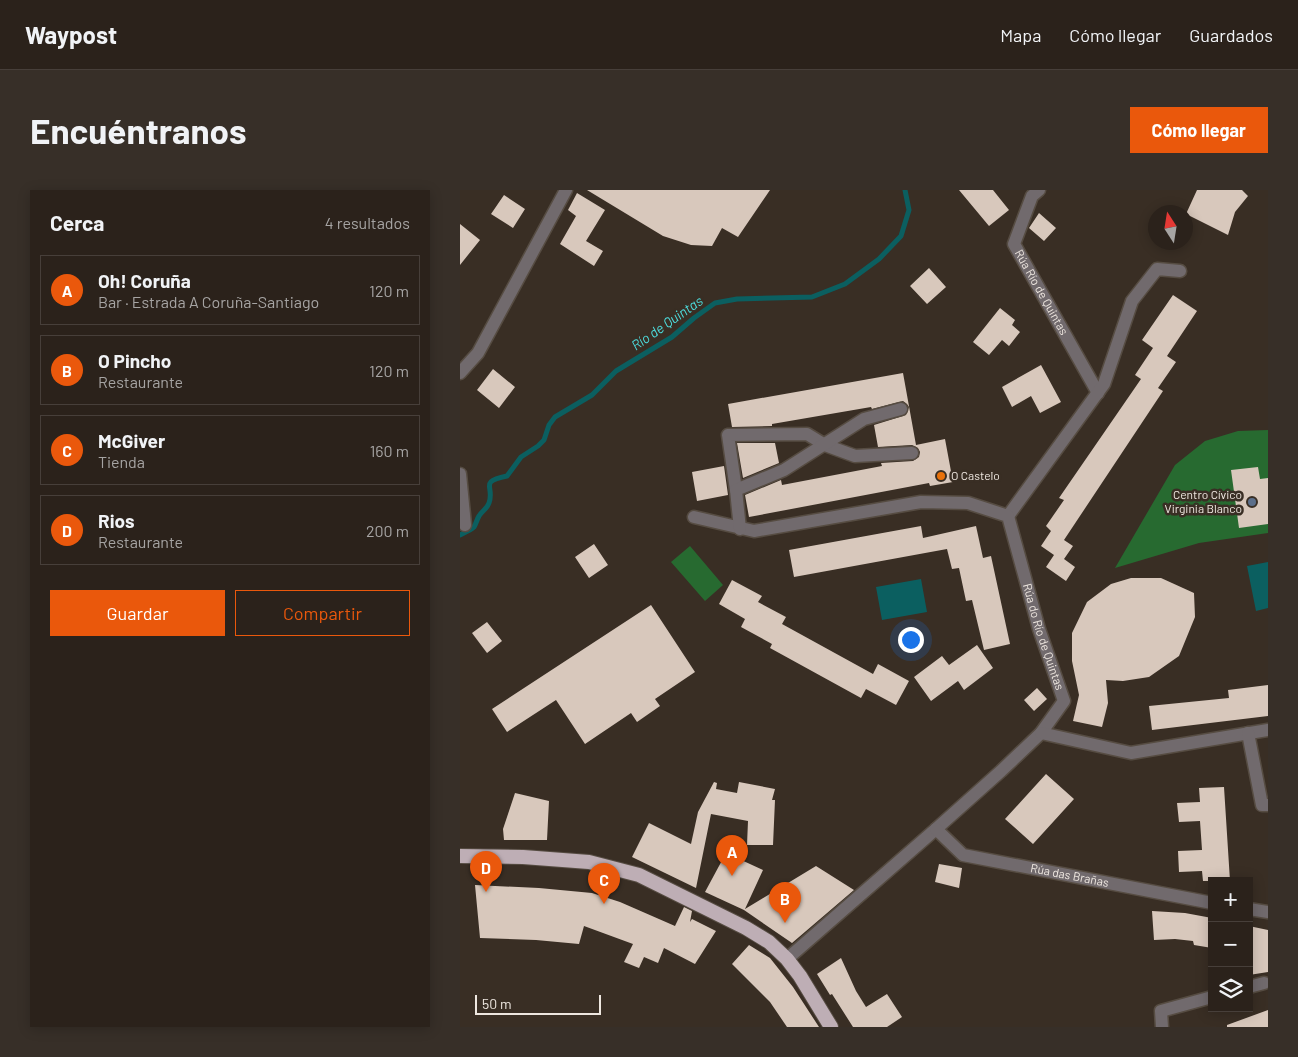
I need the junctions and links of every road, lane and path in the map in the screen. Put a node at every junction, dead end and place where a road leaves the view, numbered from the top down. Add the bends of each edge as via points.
1 (566, 190) edge
2 (1039, 190) edge
3 (1180, 271) dead end
4 (460, 374) edge
5 (1098, 393) junction
6 (901, 409) dead end
7 (825, 445) junction
8 (912, 454) dead end
9 (460, 474) edge
10 (736, 490) junction
11 (1008, 516) junction
12 (694, 517) dead end
13 (465, 525) dead end
14 (740, 529) junction
15 (1268, 730) edge
16 (1041, 733) junction
17 (1248, 733) junction
18 (1268, 805) edge
19 (936, 829) junction
20 (460, 847) edge
21 (460, 856) edge
22 (524, 857) junction
23 (1208, 902) edge
24 (1253, 910) edge
25 (1268, 912) edge
26 (787, 959) junction
27 (1264, 982) dead end
28 (1253, 986) edge
29 (1208, 998) edge
30 (831, 1027) edge
31 (1162, 1027) edge

1 - 4 street via 478,353
2 - 5 street, Rúa Río de Quintas via 1032,196 1014,244
3 - 5 street via 1157,269 1132,301 1104,384
5 - 11 street
6 - 7 street via 864,419
7 - 8 street via 855,456
7 - 10 street via 784,470
7 - 10 street via 807,434 728,435
9 - 13 street
10 - 14 street
11 - 14 street via 968,503 921,502 754,531
11 - 16 street, Rúa do Río de Quintas via 1039,629 1064,701
12 - 14 street
15 - 17 street
16 - 17 street via 1131,753
16 - 19 street, Rúa do Río de Quintas
17 - 18 street via 1262,805
19 - 23 street, Rúa das Brañas via 963,855
19 - 26 street, Rúa do Río de Quintas
20 - 22 highway
21 - 22 highway
22 - 26 highway via 589,862 639,875 746,928 769,942
24 - 25 street
26 - 30 highway
27 - 28 street
29 - 31 street via 1161,1010

